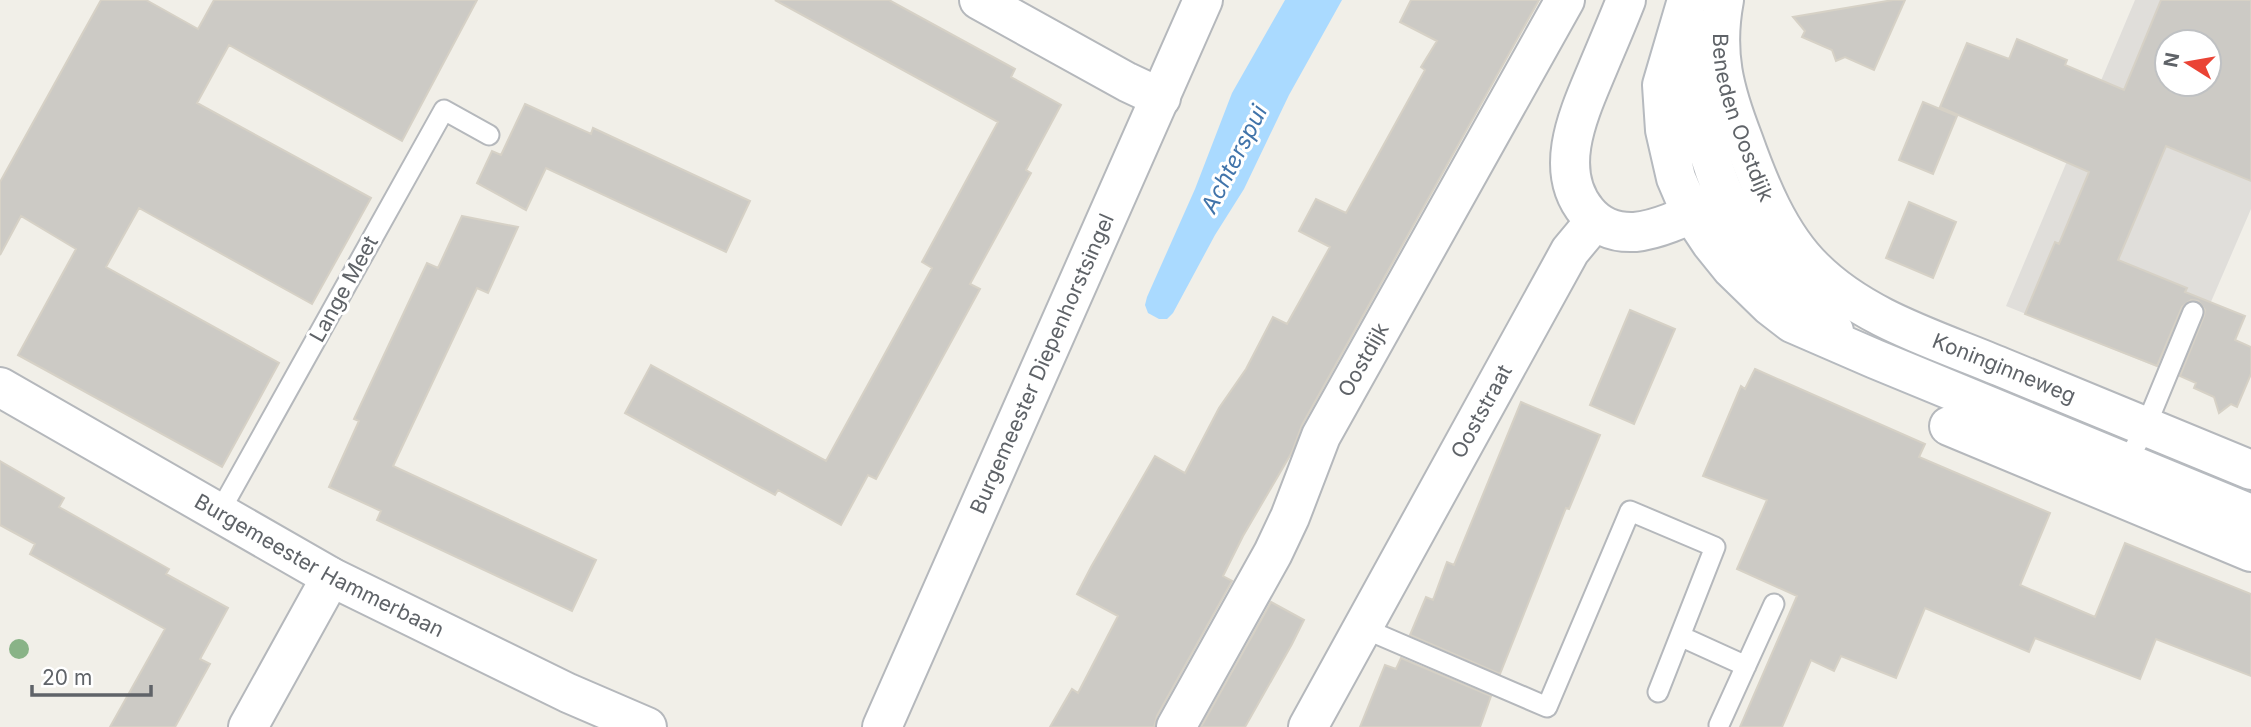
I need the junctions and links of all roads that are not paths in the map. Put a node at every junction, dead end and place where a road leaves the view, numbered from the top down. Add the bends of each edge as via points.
1 (979, 0) edge
2 (1203, 0) edge
3 (1565, 0) edge
4 (1626, 0) edge
5 (1724, 0) edge
6 (1686, 3) edge
7 (1161, 98) junction
8 (489, 135) dead end
9 (1726, 198) junction
10 (1691, 213) junction
11 (1595, 221) junction
12 (1783, 229) joint
13 (2193, 312) dead end
14 (1847, 345) junction
15 (0, 387) edge
16 (1966, 387) junction
17 (2146, 427) junction
18 (2251, 470) edge
19 (2118, 479) junction
20 (219, 513) junction
21 (2225, 516) edge
22 (2251, 552) edge
23 (331, 577) junction
24 (1774, 604) dead end
25 (1363, 628) junction
26 (1680, 636) junction
27 (1746, 666) junction
28 (1658, 692) dead end
29 (1719, 725) edge
30 (248, 727) edge
31 (647, 727) edge
32 (882, 727) edge
33 (1176, 727) edge
34 (1308, 727) edge

1 - 7 street
2 - 7 street, Burgemeester Diepenhorstsingel
3 - 33 street, Oostdijk via 1321,436 1273,553
4 - 11 street via 1573,139 1573,186
5 - 12 street, Beneden Oostdijk via 1719,38 1726,91 1749,158
6 - 9 street, Beneden Oostdijk via 1701,128
6 - 10 street, Beneden Oostdijk via 1662,85 1673,166
7 - 32 street, Burgemeester Diepenhorstsingel
8 - 20 lane, Lange Meet via 444,110
9 - 10 street
9 - 14 street, Koninginneweg via 1756,250
10 - 11 street via 1638,231 1613,230
10 - 14 street, Koninginneweg via 1732,269 1770,306 1792,323
11 - 25 street, Ooststraat via 1570,251
12 - 16 street, Koninginneweg via 1814,269 1885,318
13 - 17 lane
14 - 16 street, Koninginneweg via 1875,359
15 - 20 street, Burgemeester Hammerbaan
16 - 17 street, Koninginneweg
16 - 19 street, Koninginneweg
17 - 18 street, Koninginneweg
17 - 19 lane
19 - 21 street, Koninginneweg
20 - 23 street, Burgemeester Hammerbaan
21 - 22 street, Koninginneweg
23 - 30 street
23 - 31 street, Burgemeester Hammerbaan
24 - 27 lane
25 - 26 lane via 1547,707 1630,511 1715,547
25 - 34 street, Ooststraat
26 - 27 lane
26 - 28 lane
27 - 29 lane

